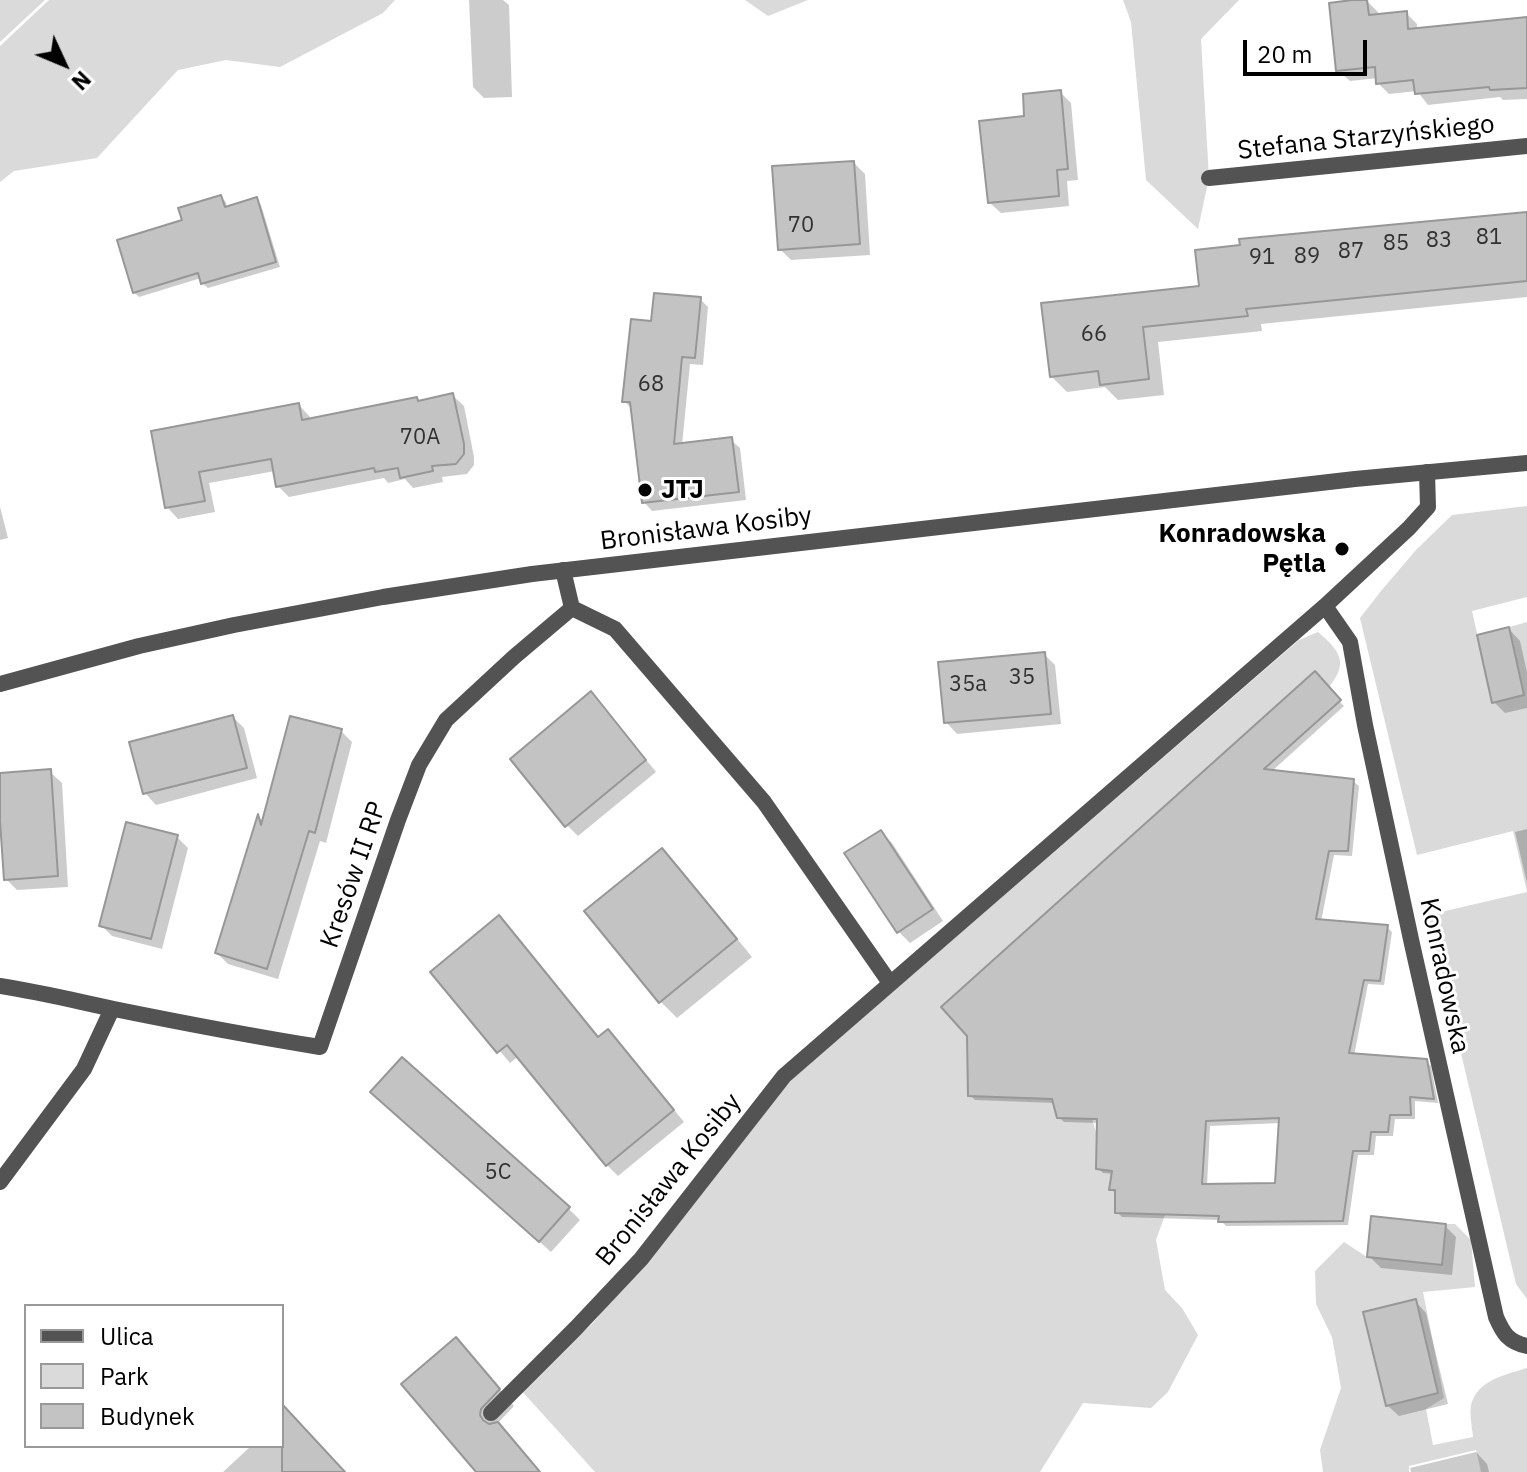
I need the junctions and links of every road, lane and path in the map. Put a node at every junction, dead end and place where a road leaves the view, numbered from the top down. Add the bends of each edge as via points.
1 (1527, 146) edge
2 (1209, 178) dead end
3 (1527, 463) edge
4 (1427, 472) junction
5 (563, 570) junction
6 (1325, 606) junction
7 (572, 608) junction
8 (0, 684) edge
9 (890, 983) junction
10 (0, 986) edge
11 (112, 1009) junction
12 (0, 1182) edge
13 (1527, 1346) edge
14 (491, 1413) dead end

1 - 2 street, Stefana Starzyńskiego
3 - 4 street, Bronisława Kosiby
4 - 5 street, Bronisława Kosiby
4 - 6 street, Bronisława Kosiby via 1428,507
5 - 7 street
5 - 8 street, Bronisława Kosiby via 234,625
6 - 9 street, Bronisława Kosiby
6 - 13 street, Konradowska via 1350,642 1496,1317 1503,1334
7 - 9 street via 615,629 764,802
7 - 11 street, Kresów II RP via 446,720 419,765 320,1047
9 - 14 street, Bronisława Kosiby via 784,1076 641,1259
10 - 11 street, Kresów II RP
11 - 12 street via 84,1069

